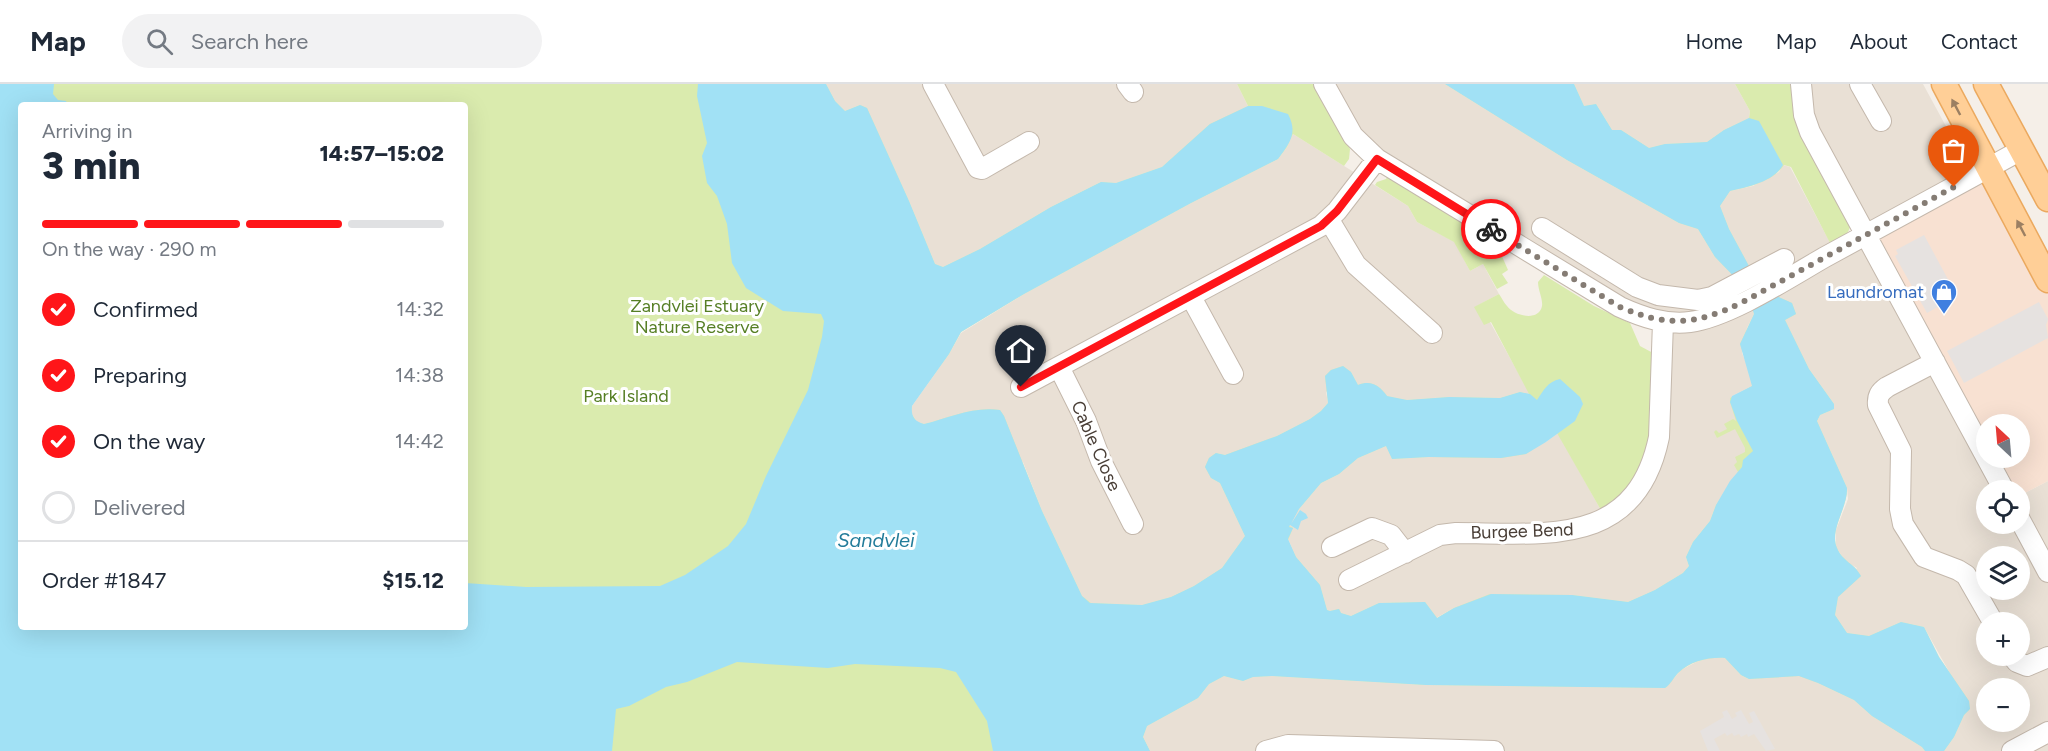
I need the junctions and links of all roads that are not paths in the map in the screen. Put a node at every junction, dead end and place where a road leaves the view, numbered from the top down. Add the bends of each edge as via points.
1 (933, 84) edge
2 (1324, 84) edge
3 (1801, 84) edge
4 (1860, 84) edge
5 (1944, 84) edge
6 (1986, 84) edge
7 (1881, 121) dead end
8 (1029, 142) dead end
9 (2021, 150) junction
10 (1377, 159) junction
11 (1989, 168) junction
12 (2048, 199) edge
13 (1329, 220) junction
14 (1542, 228) dead end
15 (1866, 235) junction
16 (1784, 259) dead end
17 (2048, 280) edge
18 (1644, 291) junction
19 (1191, 297) junction
20 (1636, 314) junction
21 (1663, 322) junction
22 (1432, 333) dead end
23 (1935, 362) junction
24 (1059, 367) junction
25 (1233, 374) dead end
26 (1021, 387) dead end
27 (1999, 480) edge
28 (1133, 524) dead end
29 (2027, 534) edge
30 (1332, 547) dead end
31 (1405, 553) junction
32 (2048, 572) edge
33 (1349, 580) dead end
34 (1987, 612) edge
35 (2048, 657) edge
36 (2030, 665) edge
37 (2048, 732) edge
38 (1266, 751) edge
39 (1494, 751) edge
40 (2012, 751) edge

1 - 8 street via 976,166 982,169
2 - 10 street via 1353,136
3 - 15 street via 1806,123
4 - 7 street
11 -> 5 main road
6 - 9 main road
9 - 11 street
9 - 12 main road
10 - 13 street
10 - 20 street
11 - 15 street
17 -> 11 main road
13 - 19 street
13 - 22 street via 1356,264
14 - 18 street
15 - 21 street via 1720,314 1689,322
15 - 23 street
16 - 18 street via 1712,297 1698,300
18 - 20 street
19 - 24 street
19 - 25 street
20 - 21 street
21 - 31 street, Burgee Bend via 1659,437 1648,473 1623,506 1606,519 1575,530 1448,534
23 - 27 street
23 - 34 street via 1887,387 1878,400 1901,451 1900,515 1924,557 1966,575
24 - 26 street
24 - 28 street, Cable Close
29 - 32 street
30 - 31 street via 1372,528 1391,535
31 - 33 street, Burgee Bend
35 - 36 street
37 - 40 street
38 - 39 street via 1288,745

